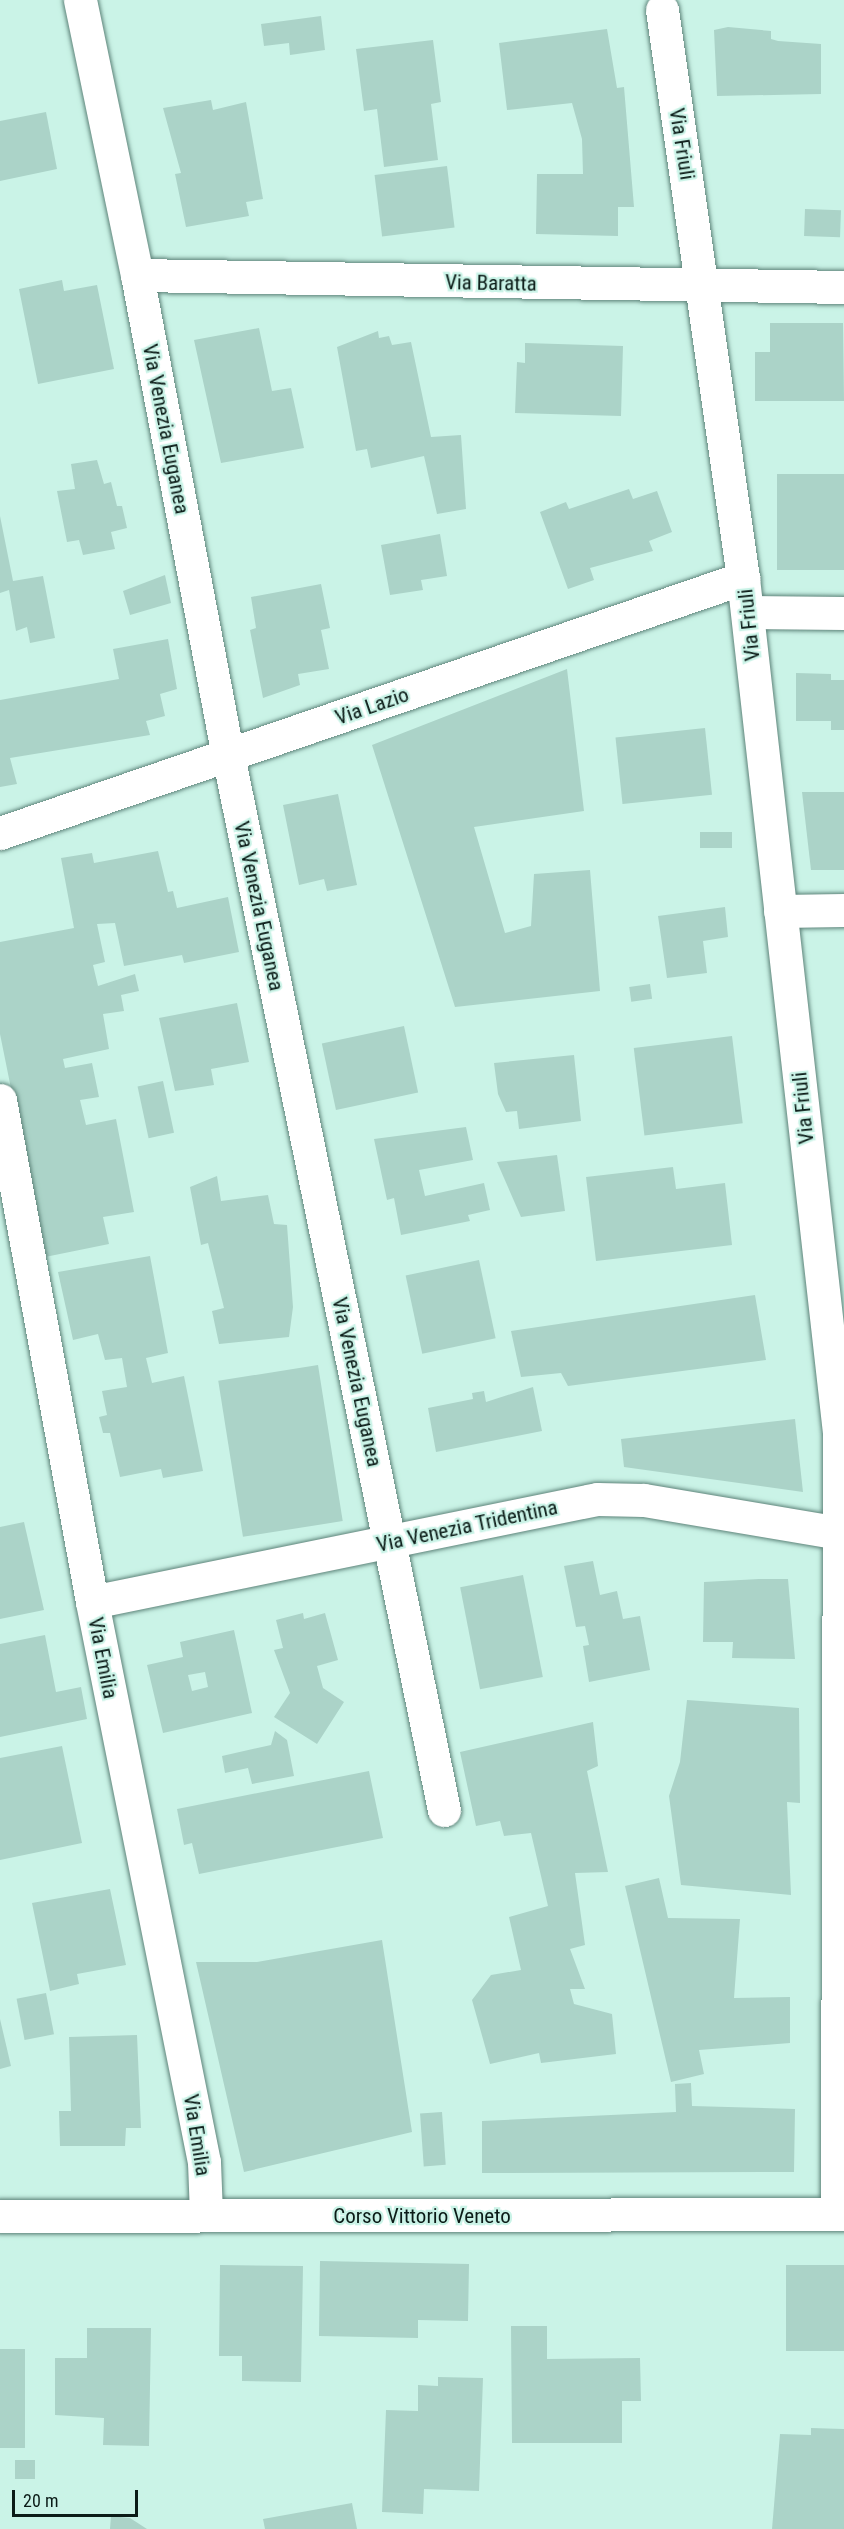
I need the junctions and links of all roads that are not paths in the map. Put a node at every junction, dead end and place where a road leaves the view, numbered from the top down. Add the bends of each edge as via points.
1 (80, 0) edge
2 (662, 10) dead end
3 (137, 275) junction
4 (705, 288) junction
5 (844, 288) edge
6 (743, 578) junction
7 (748, 612) junction
8 (844, 613) edge
9 (228, 755) junction
10 (0, 833) edge
11 (780, 910) junction
12 (844, 910) edge
13 (0, 1100) edge
14 (830, 1219) edge
15 (844, 1534) edge
16 (390, 1542) junction
17 (92, 1602) junction
18 (444, 1810) dead end
19 (842, 1842) edge
20 (841, 2213) edge
21 (206, 2215) junction
22 (0, 2216) edge

1 - 3 street, Via Venezia Euganea
2 - 4 street, Via Friuli
3 - 4 street, Via Baratta
3 - 9 street, Via Venezia Euganea
4 - 5 street, Via Baratta
4 - 6 street, Via Friuli
6 - 7 street, Via Friuli
6 - 9 street, Via Lazio
7 - 8 street
7 - 11 street, Via Friuli
9 - 10 street, Via Lazio
9 - 16 street, Via Venezia Euganea
11 - 12 street
11 - 14 street, Via Friuli
13 - 17 street, Via Emilia
14 - 15 street, Via Friuli
15 - 16 street, Via Venezia Tridentina via 644,1500 597,1499
15 - 19 street, Via Friuli
16 - 17 street, Via Venezia Tridentina
16 - 18 street, Via Venezia Euganea
17 - 21 street, Via Emilia via 204,2162
19 - 20 street, Via Friuli
20 - 21 street, Corso Vittorio Veneto
21 - 22 street, Corso Vittorio Veneto

